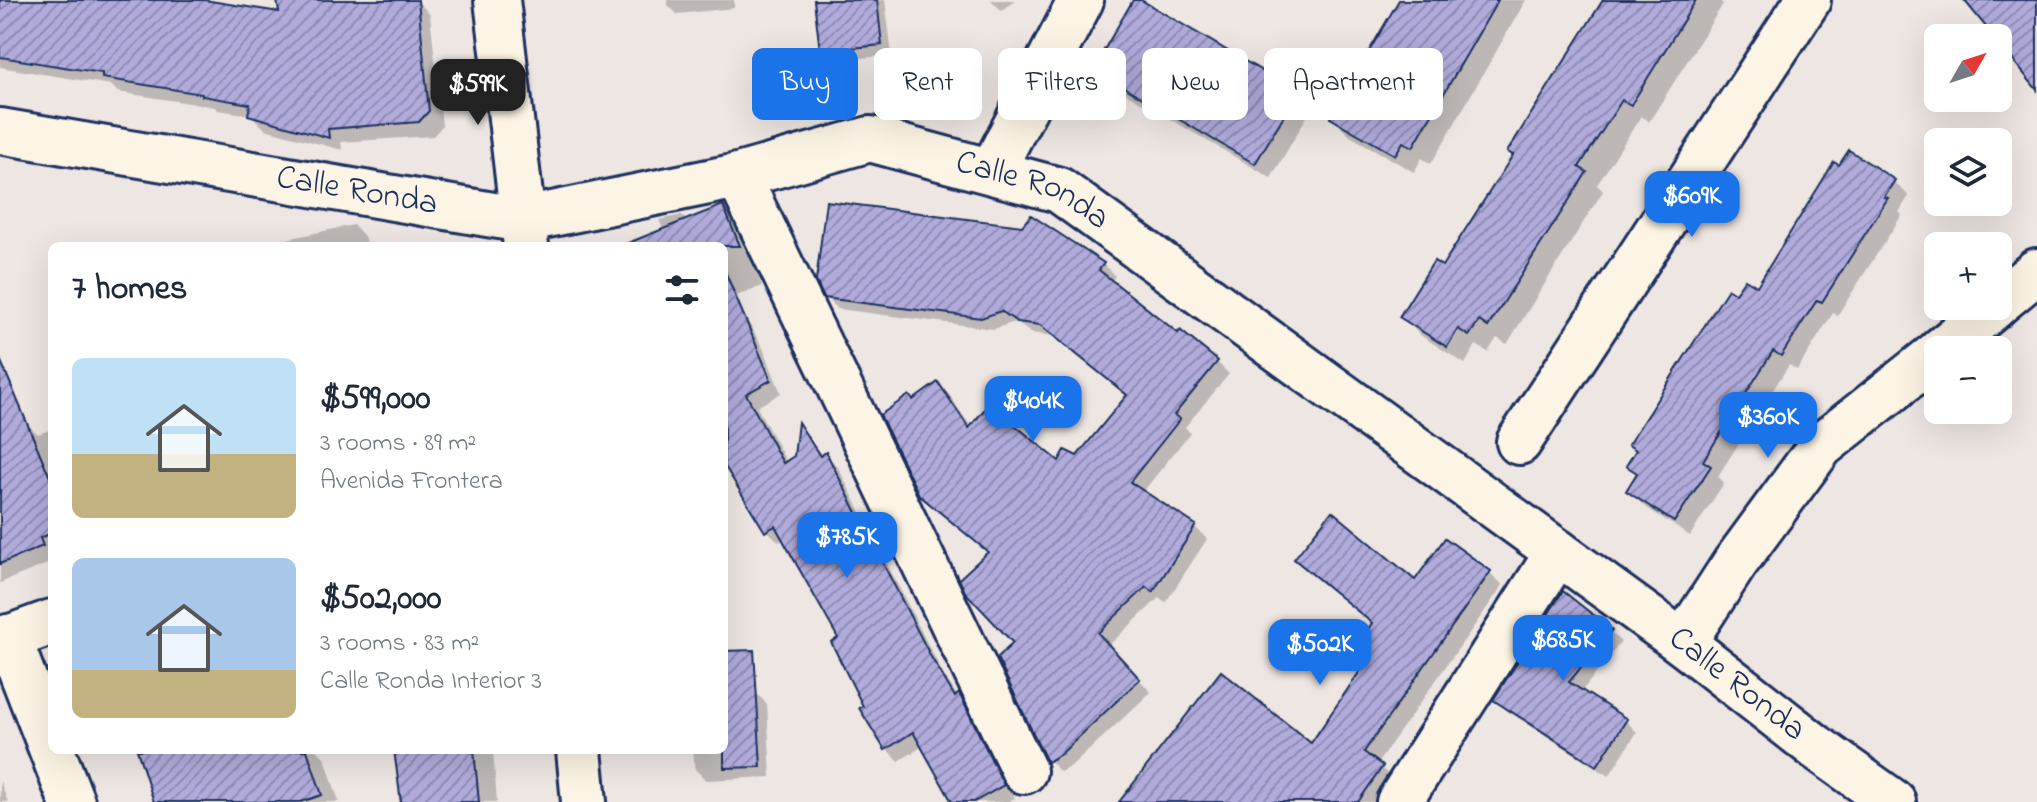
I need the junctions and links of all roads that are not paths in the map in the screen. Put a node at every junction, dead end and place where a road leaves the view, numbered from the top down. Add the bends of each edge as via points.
1 (497, 0) edge
2 (1081, 0) edge
3 (1808, 0) edge
4 (0, 131) edge
5 (992, 171) junction
6 (738, 176) junction
7 (525, 233) edge
8 (2037, 271) edge
9 (2012, 292) edge
10 (1978, 320) edge
11 (1958, 336) edge
12 (1924, 364) edge
13 (1519, 442) dead end
14 (1558, 552) junction
15 (48, 623) edge
16 (4, 639) edge
17 (1683, 643) junction
18 (48, 744) edge
19 (52, 754) edge
20 (579, 754) edge
21 (1024, 771) dead end
22 (72, 802) edge
23 (584, 802) edge
24 (1399, 802) edge
25 (1893, 802) edge

1 - 7 street
2 - 5 street
3 - 13 street
4 - 7 street, Calle Ronda
5 - 6 street, Calle Ronda via 870,139
5 - 14 street, Calle Ronda via 1059,190
6 - 7 street, Calle Ronda
6 - 21 street
8 - 9 street
10 - 11 street
12 - 17 street via 1821,446
14 - 17 street, Calle Ronda
14 - 24 street
15 - 16 street
16 - 18 street
17 - 25 street, Calle Ronda
19 - 22 street
20 - 23 street

